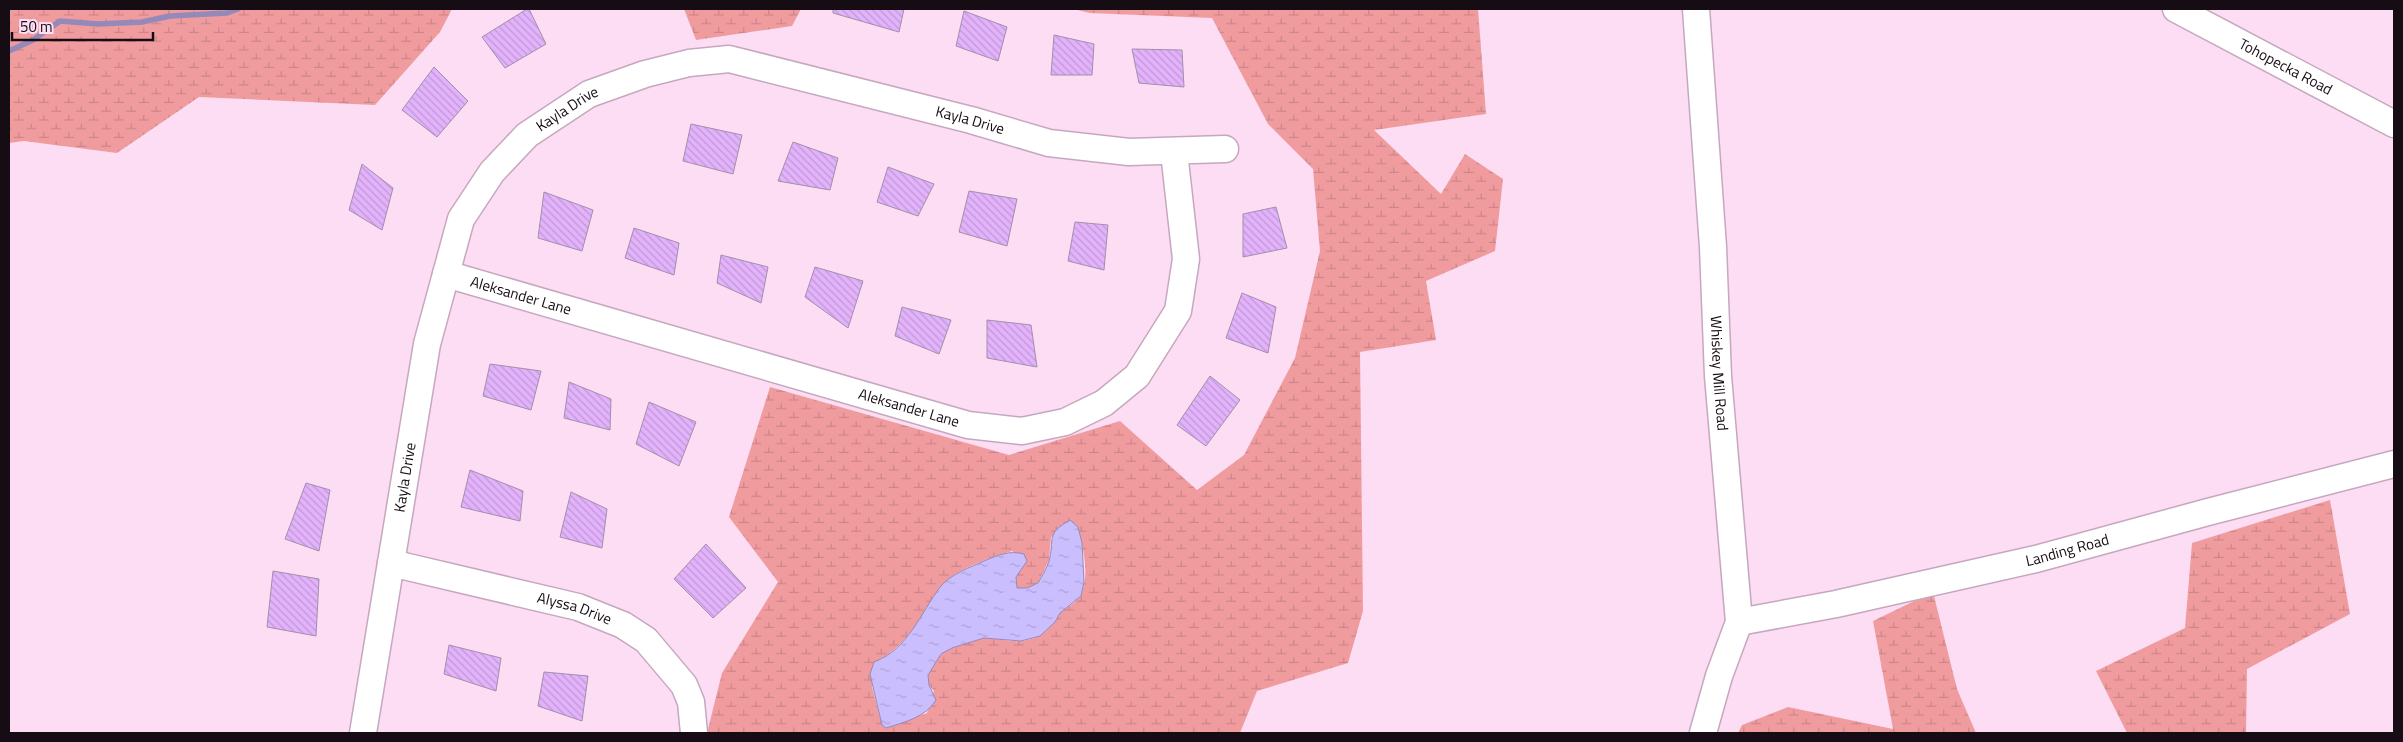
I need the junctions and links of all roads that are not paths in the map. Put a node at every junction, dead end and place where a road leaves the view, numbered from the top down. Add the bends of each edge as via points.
1 (1696, 9) edge
2 (2176, 9) edge
3 (2394, 124) edge
4 (1225, 150) dead end
5 (1174, 152) junction
6 (446, 274) junction
7 (2394, 464) edge
8 (391, 563) junction
9 (1738, 622) junction
10 (363, 733) edge
11 (694, 733) edge
12 (1703, 733) edge

1 - 9 street, Whiskey Mill Road via 1713,247 1718,376
2 - 3 street, Tohopecka Road
4 - 5 street, Kayla Drive
5 - 6 street, Kayla Drive via 1129,152 1048,143 971,120 729,59 689,63 645,74 589,94 528,135 492,172 461,219
5 - 6 street, Aleksander Lane via 1186,259 1178,311 1137,376 1104,403 1065,422 1022,431 968,425
6 - 8 street, Kayla Drive via 427,344
7 - 9 street, Landing Road via 2036,560
8 - 10 street, Kayla Drive
8 - 11 street, Alyssa Drive via 578,608 623,625 646,640 684,686 691,702
9 - 12 street, Whiskey Mill Road

